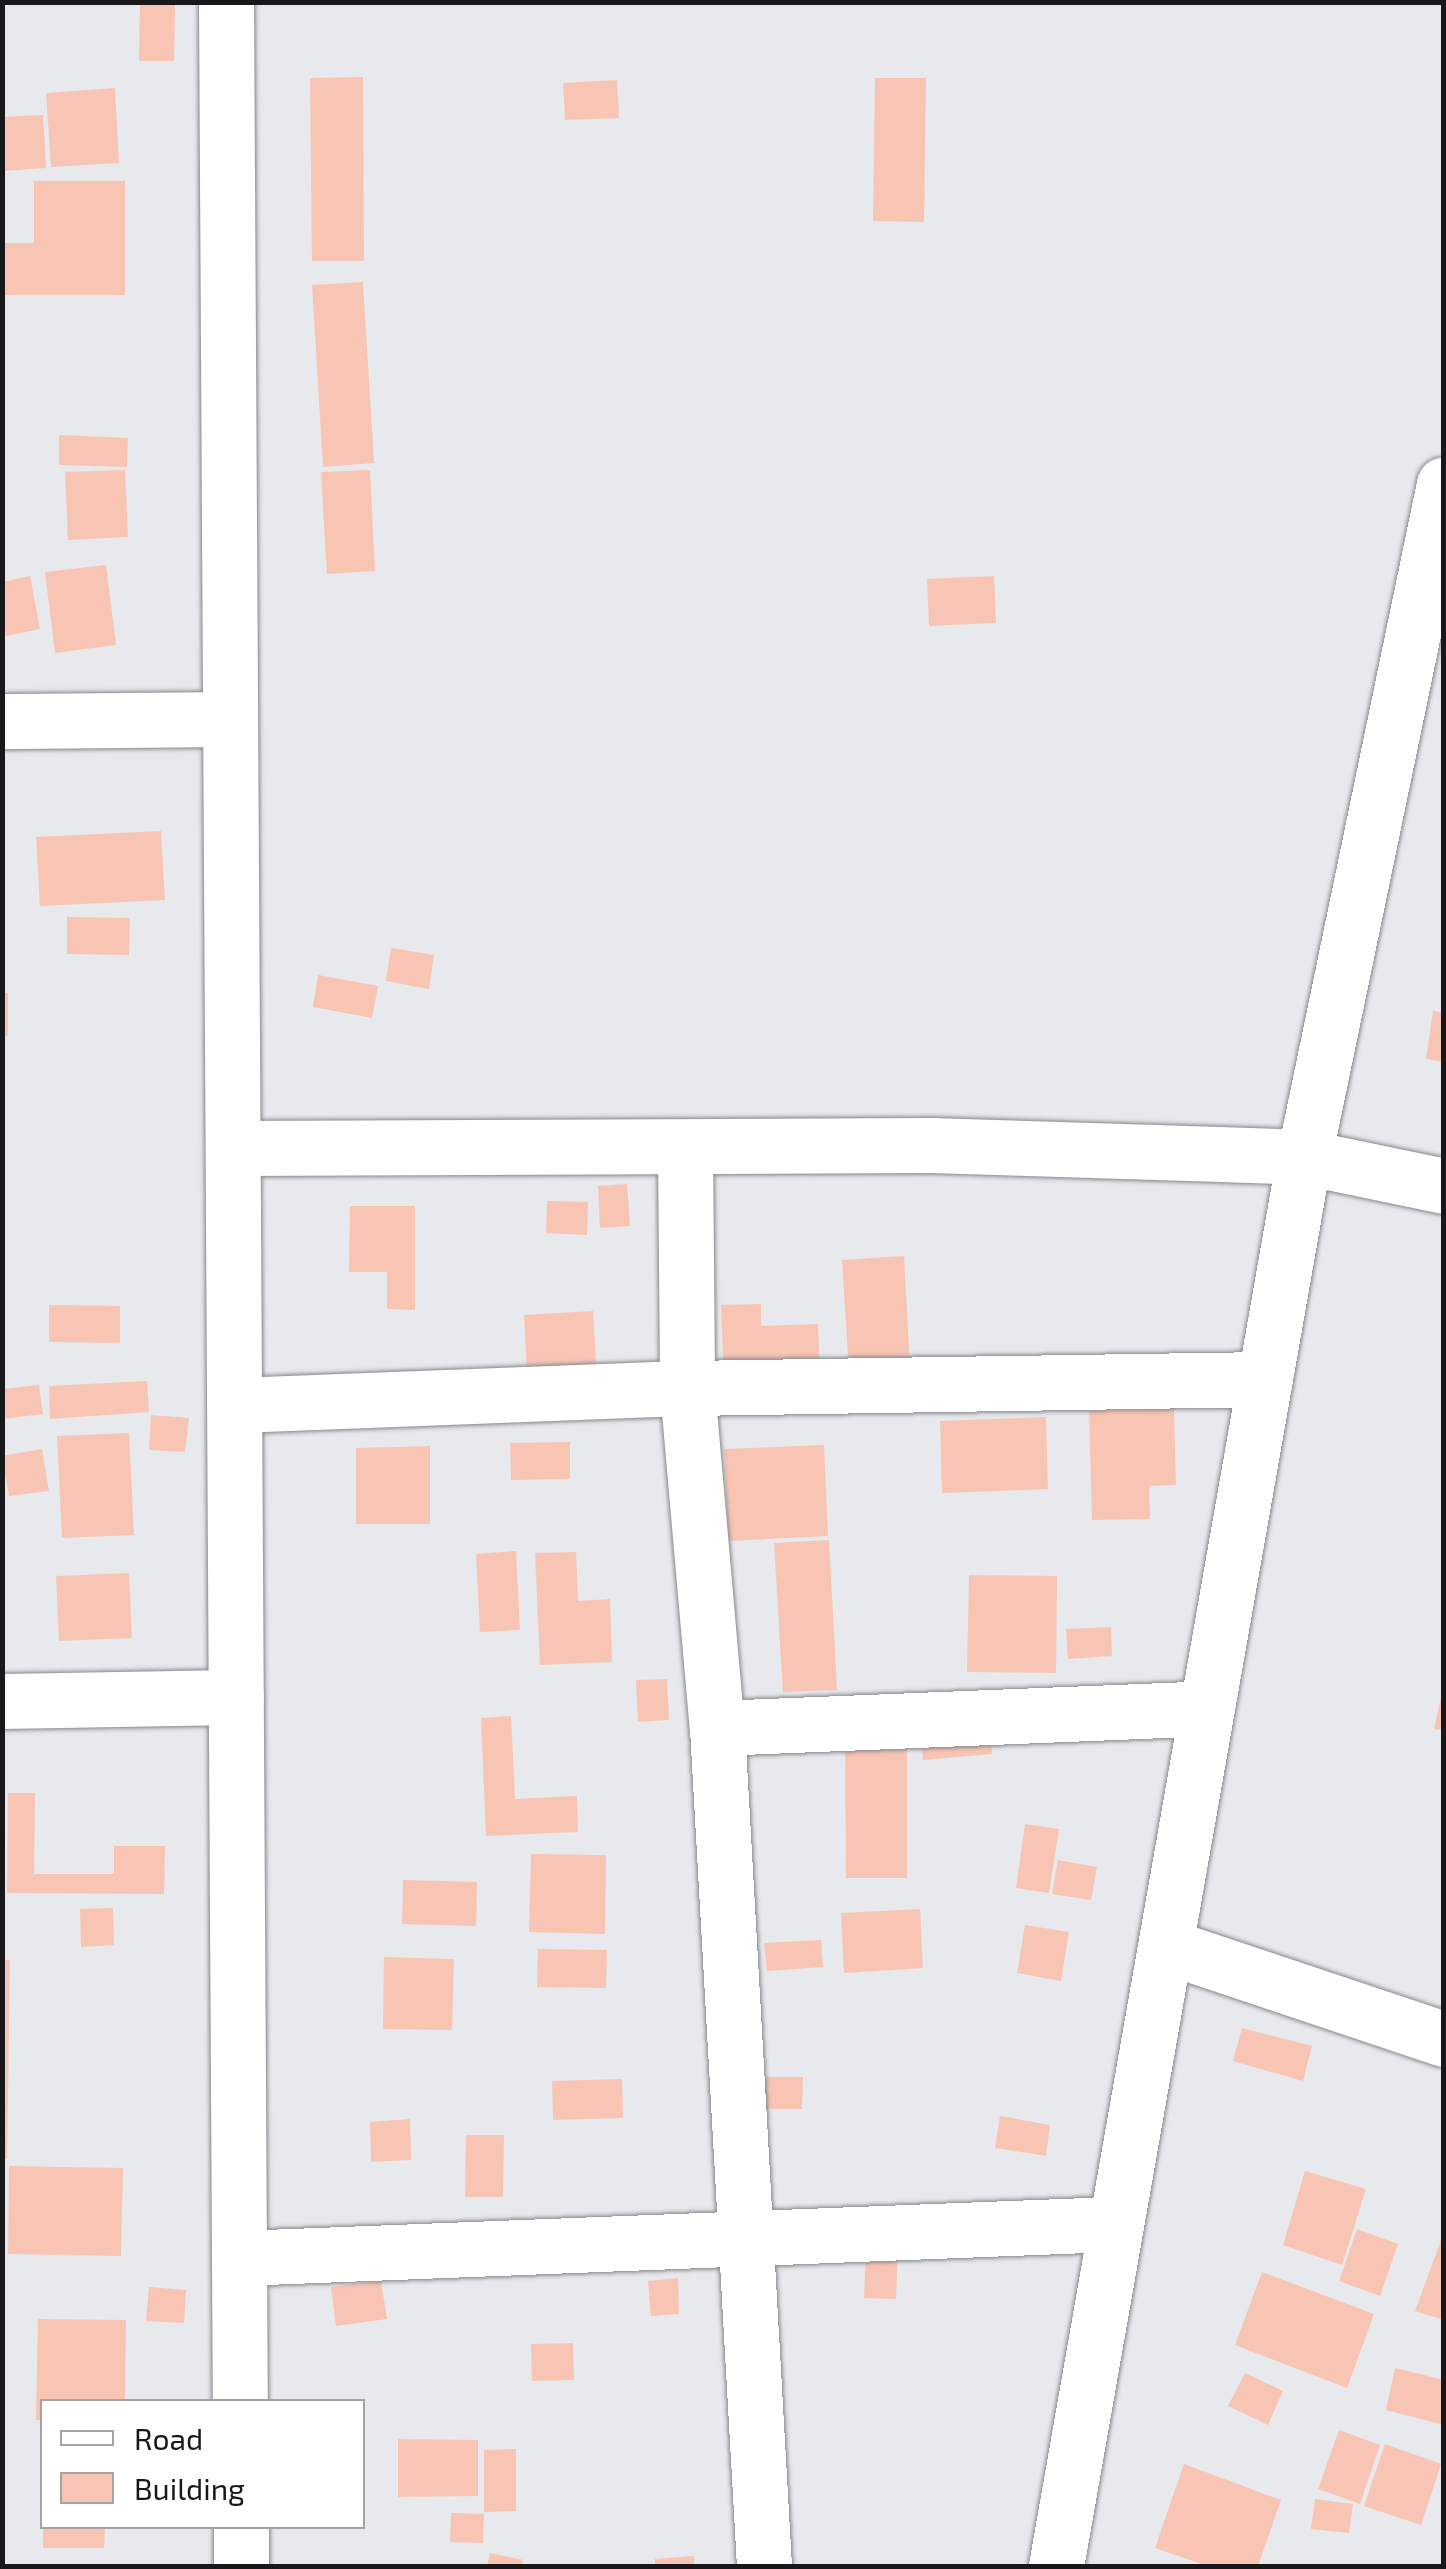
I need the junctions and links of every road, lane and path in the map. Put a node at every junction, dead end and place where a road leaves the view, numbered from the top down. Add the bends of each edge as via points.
1 (226, 2) edge
2 (1444, 484) edge
3 (230, 719) junction
4 (2, 721) edge
5 (684, 1147) junction
6 (234, 1148) junction
7 (1304, 1158) junction
8 (1444, 1186) edge
9 (1264, 1379) junction
10 (687, 1388) junction
11 (238, 1405) junction
12 (236, 1697) junction
13 (2, 1701) edge
14 (1204, 1708) junction
15 (717, 1728) junction
16 (1166, 1946) junction
17 (1444, 2039) edge
18 (1115, 2224) junction
19 (746, 2234) junction
20 (240, 2258) junction
21 (240, 2399) edge
22 (241, 2529) edge
23 (241, 2566) edge
24 (764, 2566) edge
25 (1056, 2566) edge

1 - 3 street
2 - 7 street
3 - 4 street
3 - 6 street
5 - 6 street
5 - 7 street via 930,1146
5 - 10 street
6 - 11 street
7 - 8 street
7 - 9 street
9 - 10 street
9 - 14 street
10 - 11 street
10 - 15 street
11 - 12 street
12 - 13 street
12 - 20 street
14 - 15 street
14 - 16 street
15 - 19 street
16 - 17 street
16 - 18 street
18 - 19 street
18 - 25 street
19 - 20 street
19 - 24 street
20 - 21 street
22 - 23 street

